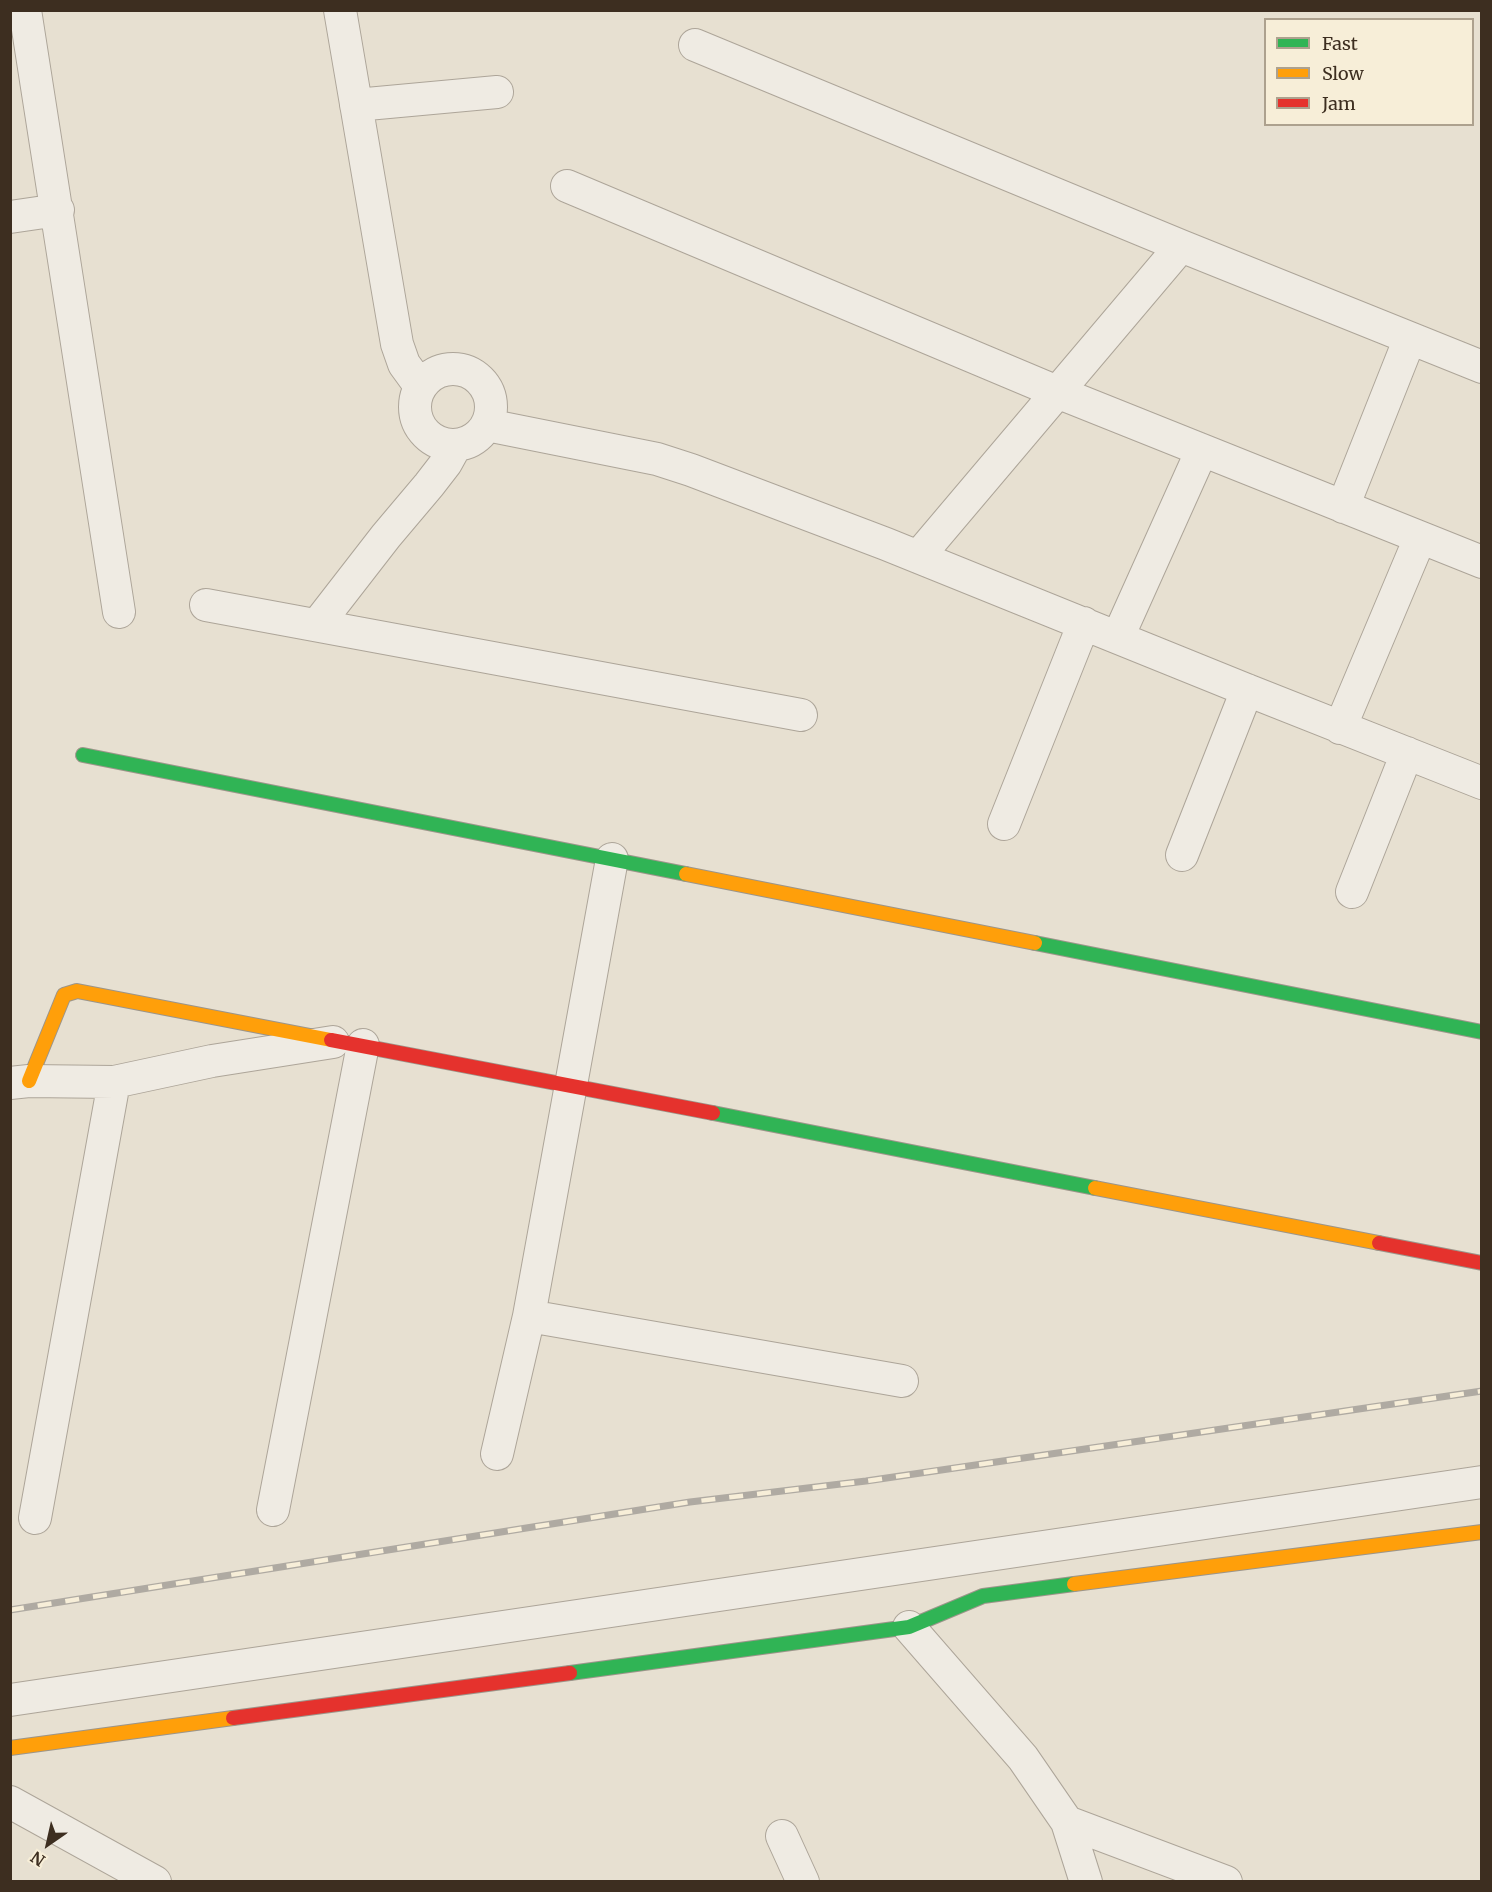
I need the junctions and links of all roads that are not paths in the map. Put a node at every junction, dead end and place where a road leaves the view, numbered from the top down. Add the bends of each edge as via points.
1 (25, 10) edge
2 (340, 10) edge
3 (695, 45) dead end
4 (497, 92) dead end
5 (356, 105) junction
6 (567, 186) dead end
7 (58, 210) junction
8 (10, 217) edge
9 (1181, 246) junction
10 (1410, 338) junction
11 (1482, 367) edge
12 (420, 386) junction
13 (1058, 392) junction
14 (487, 425) junction
15 (456, 445) junction
16 (1202, 450) junction
17 (1342, 507) junction
18 (1420, 537) junction
19 (918, 557) junction
20 (1482, 562) edge
21 (206, 605) dead end
22 (119, 612) dead end
23 (1084, 622) junction
24 (317, 625) junction
25 (1118, 637) junction
26 (1247, 690) junction
27 (801, 715) dead end
28 (1340, 728) junction
29 (1407, 753) junction
30 (83, 755) dead end
31 (1482, 783) edge
32 (1004, 824) dead end
33 (1182, 855) dead end
34 (612, 859) junction
35 (1352, 891) dead end
36 (1482, 1032) edge
37 (350, 1043) junction
38 (20, 1082) edge
39 (114, 1082) junction
40 (569, 1085) junction
41 (1482, 1263) edge
42 (529, 1316) junction
43 (902, 1381) dead end
44 (497, 1454) dead end
45 (1482, 1482) edge
46 (273, 1510) dead end
47 (35, 1518) dead end
48 (1482, 1532) edge
49 (909, 1627) junction
50 (10, 1700) edge
51 (10, 1749) edge
52 (10, 1802) edge
53 (1067, 1822) junction
54 (782, 1836) dead end
55 (155, 1881) edge
56 (803, 1881) edge
57 (1086, 1881) edge
58 (1226, 1881) edge

1 - 7 street
2 - 5 street
3 - 9 street
4 - 5 street
5 - 12 street via 397,344 404,364
6 - 13 street
7 - 8 street
7 - 22 street
9 - 10 street
9 - 13 street
10 - 11 street
10 - 17 street
12 - 14 street via 435,373 448,369 475,376 490,398
12 - 15 street via 414,402 416,419 425,434 439,443
13 - 16 street
13 - 19 street
14 - 15 street via 479,435
14 - 19 street via 657,459
15 - 24 street via 446,463
16 - 17 street
16 - 25 street
17 - 18 street
18 - 20 street
18 - 28 street
19 - 23 street
21 - 24 street
23 - 25 street
23 - 32 street
24 - 27 street
25 - 26 street
26 - 28 street
26 - 33 street
28 - 29 street
29 - 31 street
29 - 35 street
30 - 34 street
34 - 36 street
34 - 40 street
37 - 38 street via 77,991 64,995
37 - 39 street via 212,1061
37 - 40 street
37 - 46 street
38 - 39 street
39 - 47 street
40 - 41 street
40 - 42 street
42 - 43 street
42 - 44 street
45 - 50 street
48 - 49 street via 983,1596
49 - 51 street
49 - 53 street via 1023,1758
52 - 55 street
53 - 57 street
53 - 58 street
54 - 56 street

